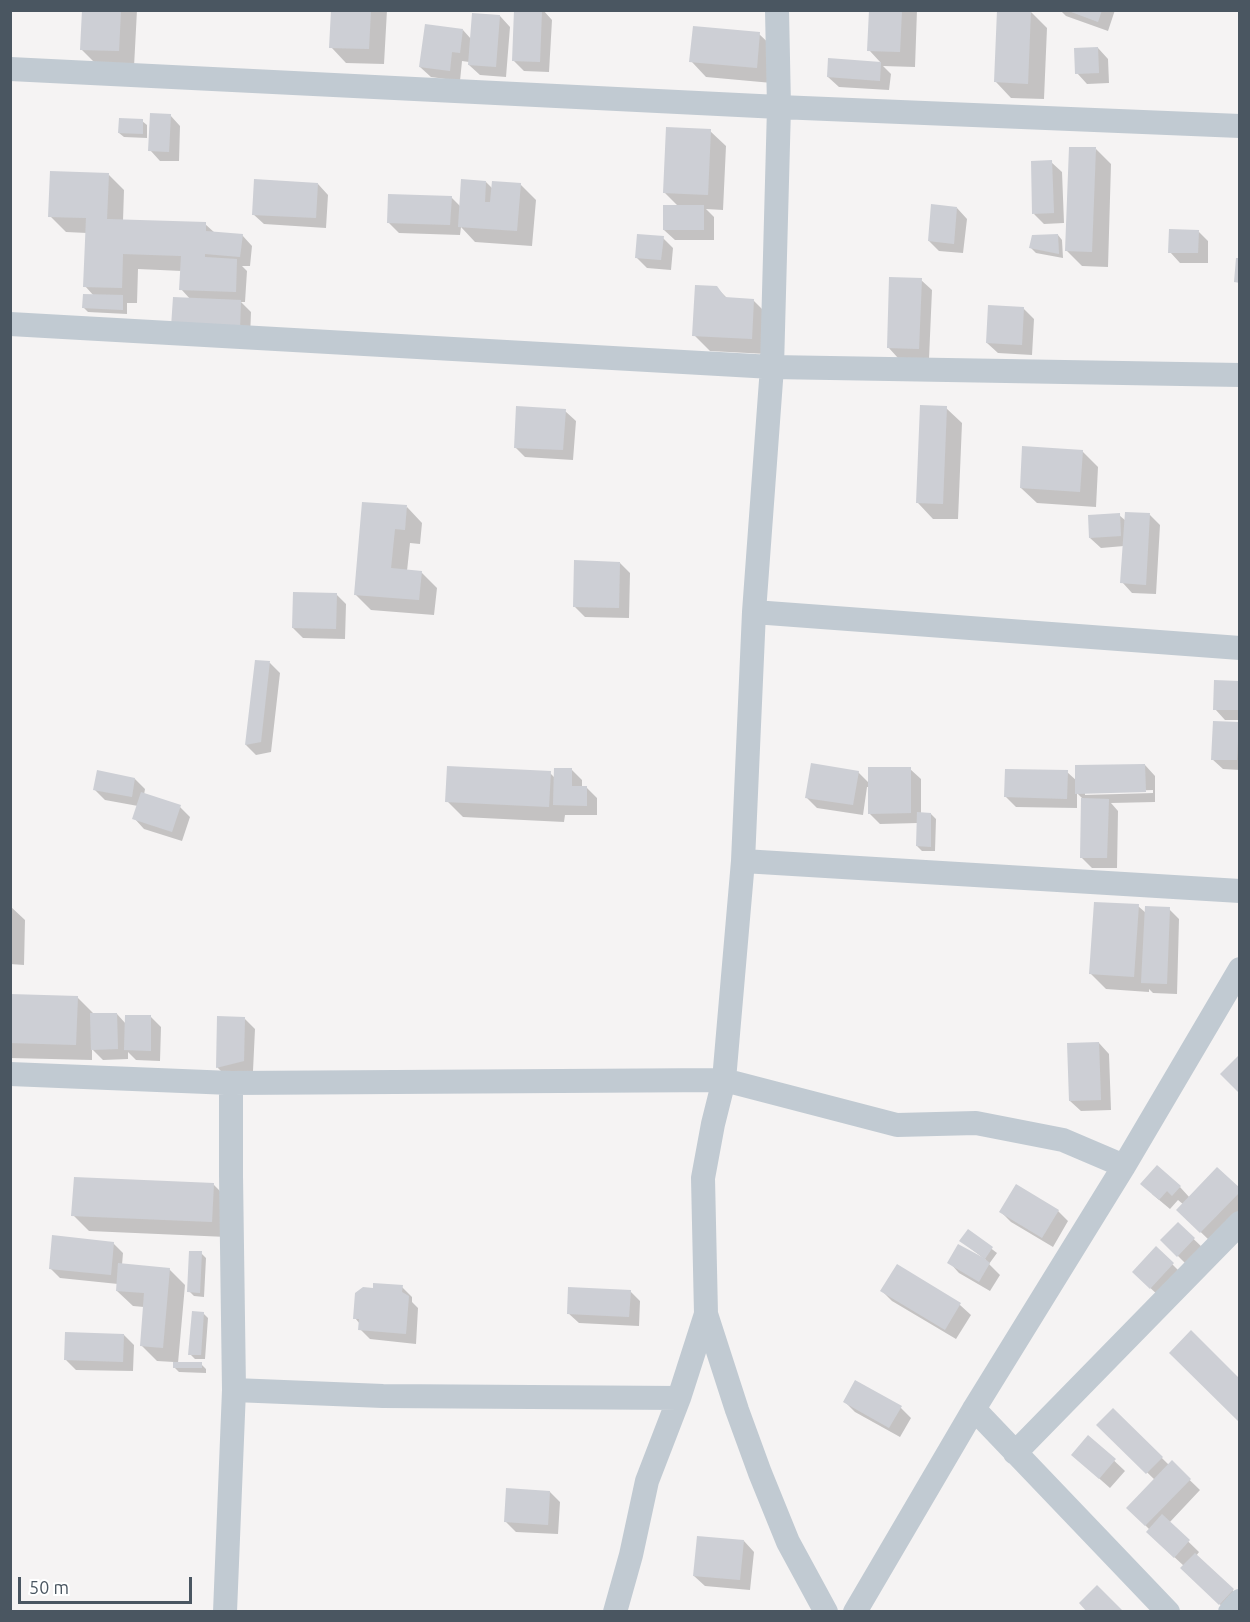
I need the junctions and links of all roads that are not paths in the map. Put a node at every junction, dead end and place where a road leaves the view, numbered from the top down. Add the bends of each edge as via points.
1 (777, 10) edge
2 (10, 69) edge
3 (779, 107) junction
4 (1239, 126) edge
5 (10, 324) edge
6 (772, 367) junction
7 (1239, 375) edge
8 (754, 612) junction
9 (1239, 648) edge
10 (743, 861) junction
11 (1239, 891) edge
12 (1239, 969) edge
13 (10, 1074) edge
14 (724, 1080) junction
15 (231, 1083) junction
16 (1124, 1166) junction
17 (1239, 1223) edge
18 (706, 1314) junction
19 (234, 1390) junction
20 (679, 1398) junction
21 (974, 1409) junction
22 (1015, 1453) junction
23 (1239, 1602) edge
24 (225, 1611) edge
25 (615, 1611) edge
26 (826, 1611) edge
27 (855, 1611) edge
28 (1168, 1611) edge
29 (1230, 1611) edge

1 - 3 street
2 - 3 street
3 - 4 street
3 - 6 street
5 - 6 street
6 - 7 street
6 - 8 street
8 - 9 street
8 - 10 street
10 - 11 street
10 - 14 street
12 - 16 street
13 - 15 street
14 - 15 street
14 - 16 street via 897,1125 976,1123 1063,1140
14 - 18 street via 703,1178
15 - 19 street
16 - 21 street
17 - 22 street
18 - 20 street
18 - 26 street via 760,1473 788,1542
19 - 20 street via 383,1396
19 - 24 street
20 - 25 street via 647,1481
21 - 22 street
21 - 27 street
22 - 28 street
23 - 29 street

